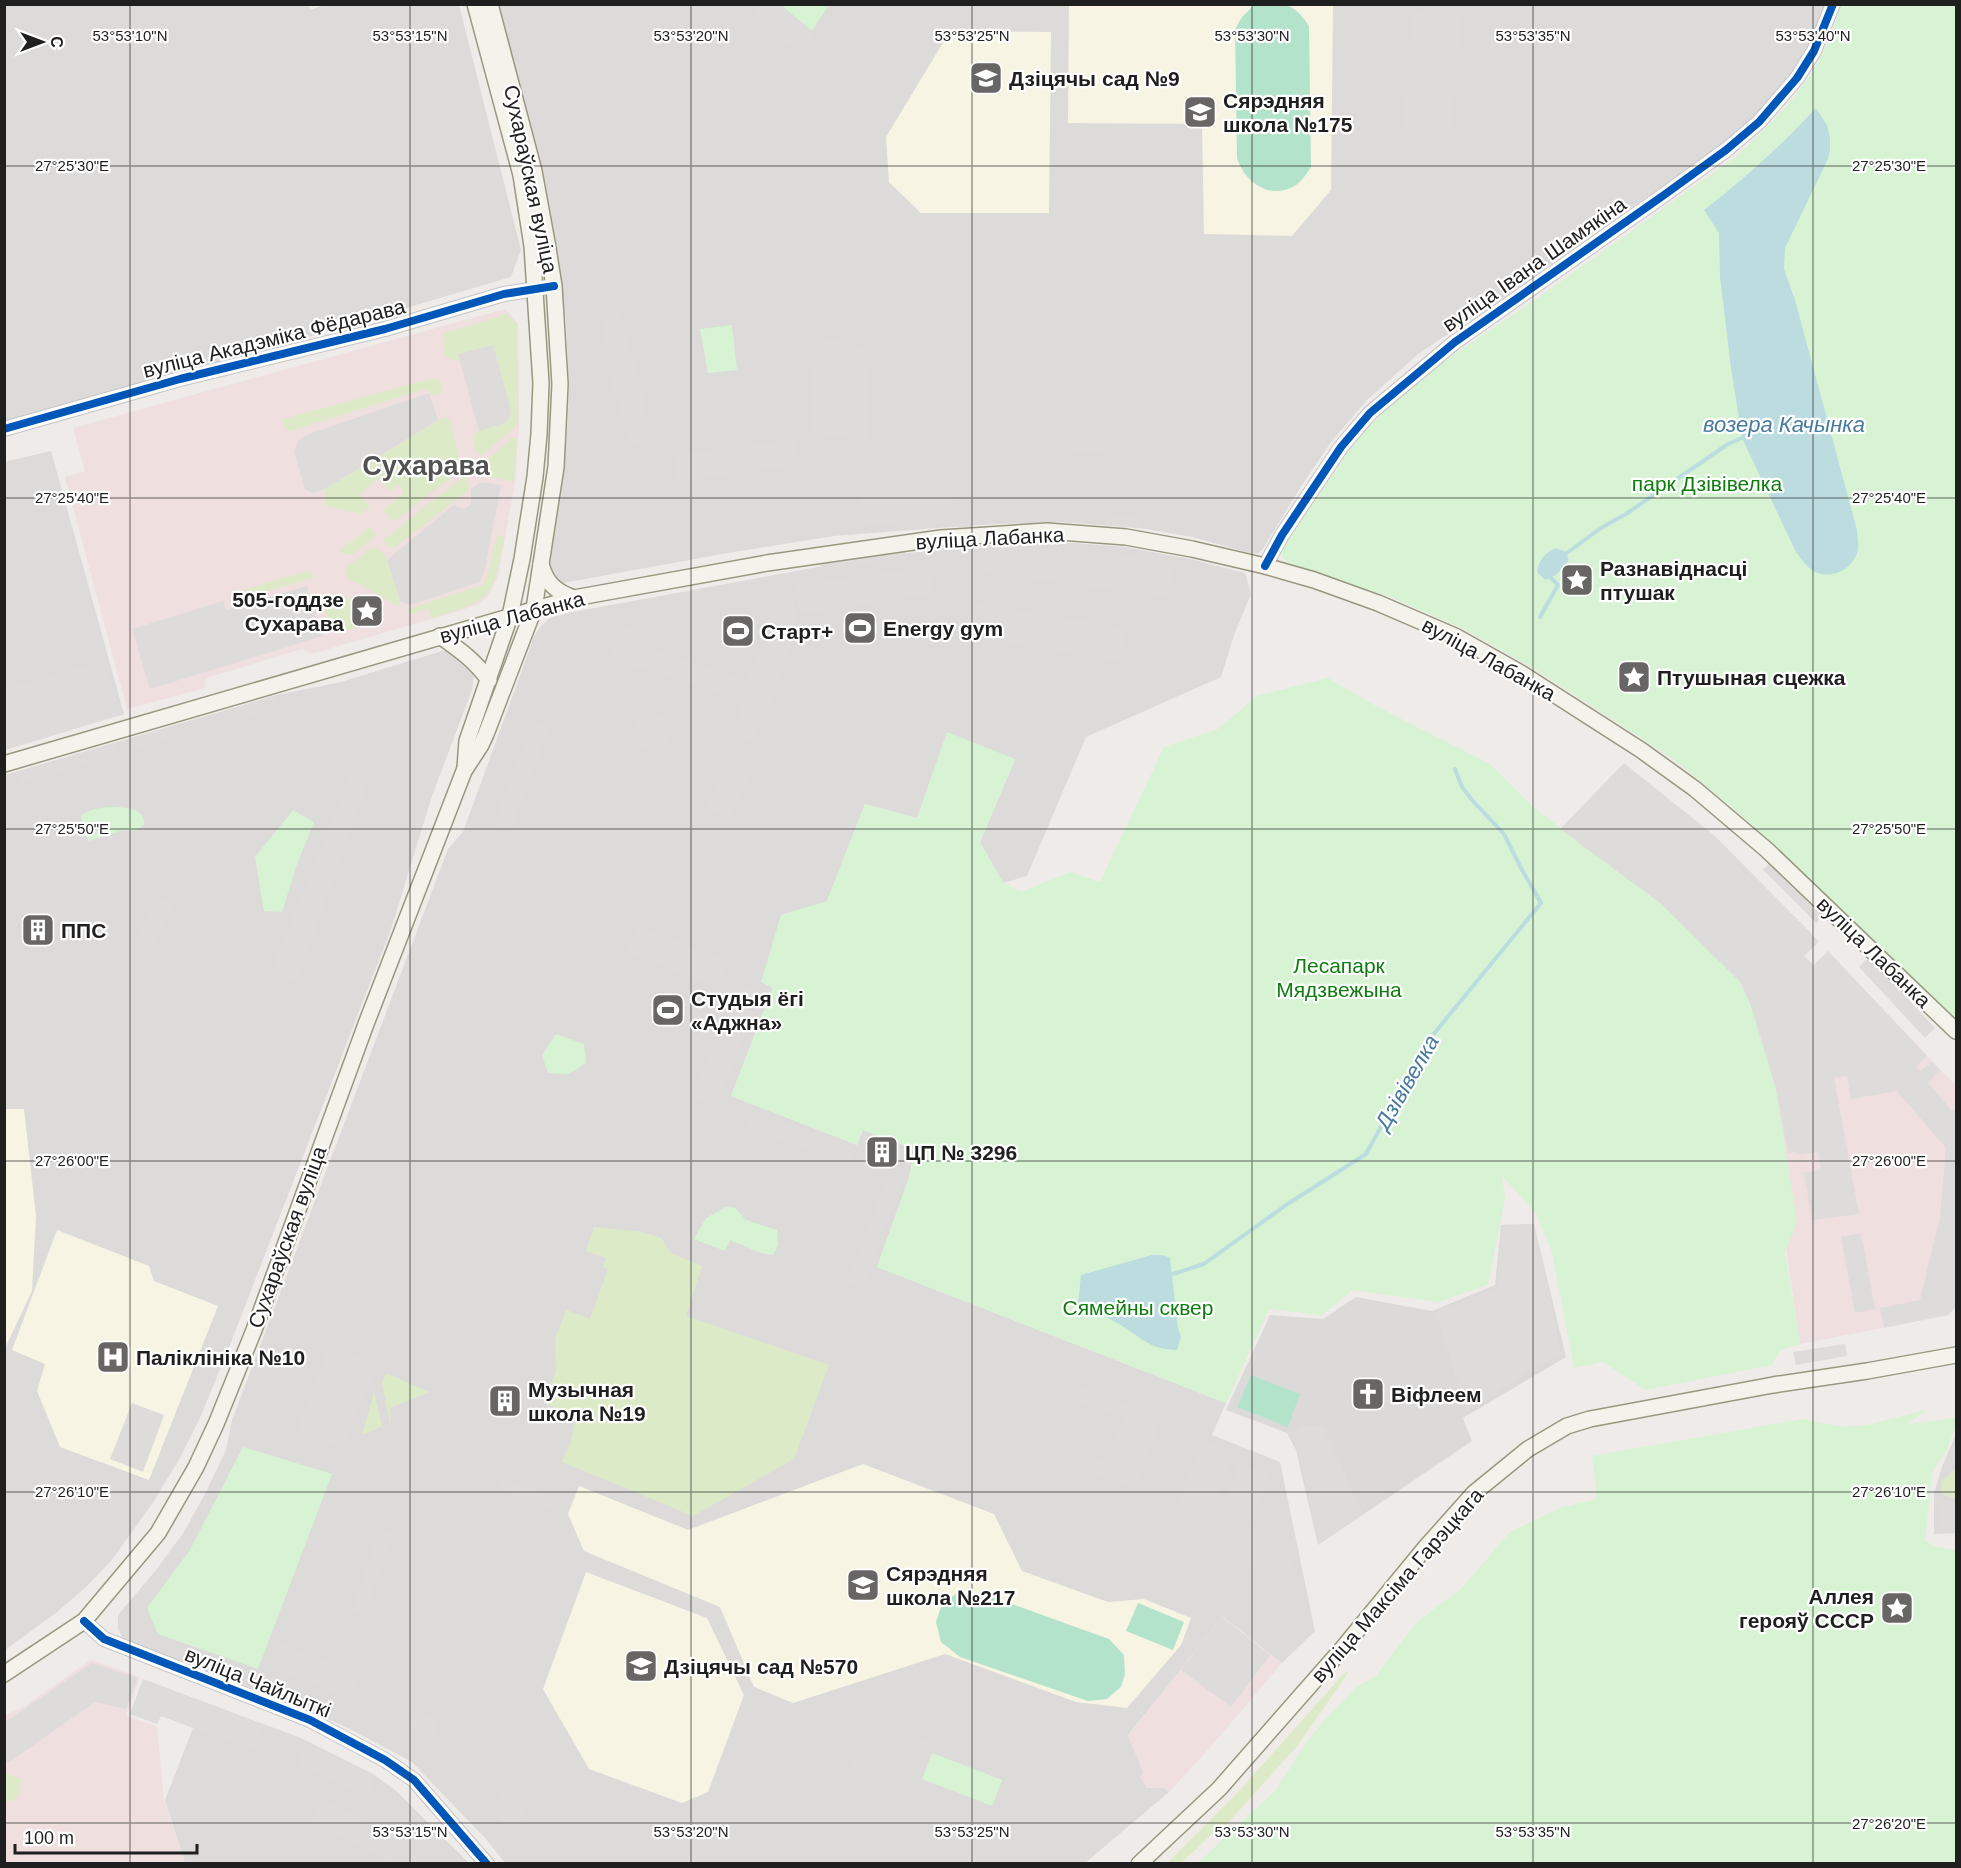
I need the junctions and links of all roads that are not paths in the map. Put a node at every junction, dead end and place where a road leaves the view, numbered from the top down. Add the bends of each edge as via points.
1 (475, 4) edge
2 (490, 4) edge
3 (1833, 4) edge
4 (554, 286) junction
5 (536, 289) junction
6 (4, 429) edge
7 (541, 562) junction
8 (1264, 566) junction
9 (574, 597) junction
10 (534, 609) junction
11 (510, 616) junction
12 (440, 636) junction
13 (489, 680) junction
14 (4, 764) edge
15 (464, 771) junction
16 (1956, 1030) edge
17 (1956, 1355) edge
18 (84, 1621) junction
19 (4, 1674) edge
20 (487, 1863) edge
21 (1139, 1863) edge

1 - 5 main road, Сухараўская вуліца via 521,175
2 - 4 main road, Сухараўская вуліца via 534,171
3 - 8 street, вуліца Івана Шамякіна via 1814,51 1760,122 1664,195 1455,342 1370,413 1341,447
4 - 5 street, вуліца Акадэміка Фёдарава
4 - 7 main road, Сухараўская вуліца via 559,435
5 - 6 street, вуліца Акадэміка Фёдарава via 180,379
5 - 11 main road, Сухараўская вуліца via 541,383 539,434 529,521
7 - 9 main road via 554,588
7 - 10 main road, Сухараўская вуліца
8 - 9 main road, вуліца Лабанка via 1126,537 1047,531 941,538 825,554
8 - 16 main road, вуліца Лабанка via 1378,603 1457,637 1641,750 1695,789 1767,850
9 - 10 main road, вуліца Лабанка
10 - 11 main road, вуліца Лабанка
10 - 15 main road, Сухараўская вуліца via 481,746
11 - 12 main road, вуліца Лабанка
11 - 13 main road, Сухараўская вуліца
12 - 13 main road via 465,653
12 - 14 main road, вуліца Лабанка
13 - 15 main road, Сухараўская вуліца via 467,741
15 - 18 main road, Сухараўская вуліца via 216,1424 158,1533
17 - 21 main road, вуліца Максіма Гарэцкага via 1590,1419 1567,1426 1528,1449 1474,1493 1219,1789
18 - 19 main road, Сухараўская вуліца
18 - 20 street, вуліца Чайлыткі via 104,1639 310,1720 385,1761 414,1780

